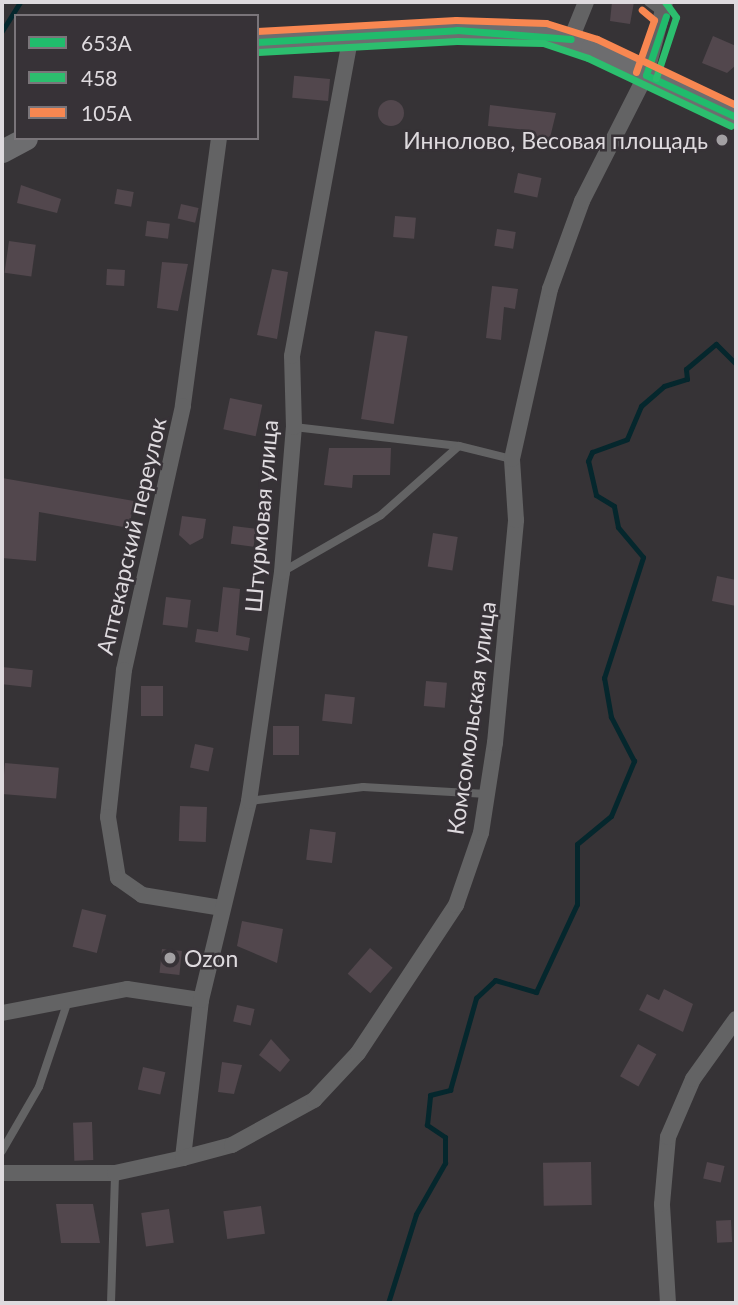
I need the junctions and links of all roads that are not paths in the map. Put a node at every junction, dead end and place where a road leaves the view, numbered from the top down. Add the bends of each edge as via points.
1 (586, 2) edge
2 (648, 2) edge
3 (668, 7) edge
4 (351, 35) junction
5 (570, 39) junction
6 (259, 42) edge
7 (646, 75) junction
8 (736, 117) edge
9 (22, 140) edge
10 (219, 140) edge
11 (2, 151) edge
12 (294, 427) junction
13 (460, 446) junction
14 (512, 459) junction
15 (282, 572) junction
16 (486, 794) junction
17 (249, 801) junction
18 (221, 908) junction
19 (201, 1000) junction
20 (67, 1003) junction
21 (2, 1013) edge
22 (736, 1019) edge
23 (2, 1152) edge
24 (183, 1158) junction
25 (2, 1173) edge
26 (115, 1173) junction
27 (111, 1303) edge
28 (668, 1303) edge

1 - 5 street
2 - 3 lane
3 - 7 street, Комсомольская улица
4 - 5 main road via 521,30
4 - 6 main road
4 - 12 street, Штурмовая улица via 292,356
5 - 7 main road
7 - 8 main road
7 - 14 street, Комсомольская улица via 582,201 550,289
9 - 11 main road
10 - 18 street, Аптекарский переулок via 183,406 124,670 108,817 118,878 142,895
12 - 13 lane
12 - 15 street, Штурмовая улица
13 - 14 lane
13 - 15 lane via 381,515
14 - 16 street, Комсомольская улица via 510,612
15 - 17 street, Штурмовая улица
16 - 17 lane via 363,787
16 - 24 street, Комсомольская улица via 481,833 456,905 358,1052 314,1100 232,1145
17 - 18 street, Штурмовая улица
18 - 19 street, Штурмовая улица
19 - 20 street via 127,989
19 - 24 street, Штурмовая улица
20 - 21 street
20 - 23 lane via 39,1087
22 - 28 street via 693,1079 668,1137 662,1204
24 - 26 street, Комсомольская улица
25 - 26 street, Комсомольская улица
26 - 27 lane

